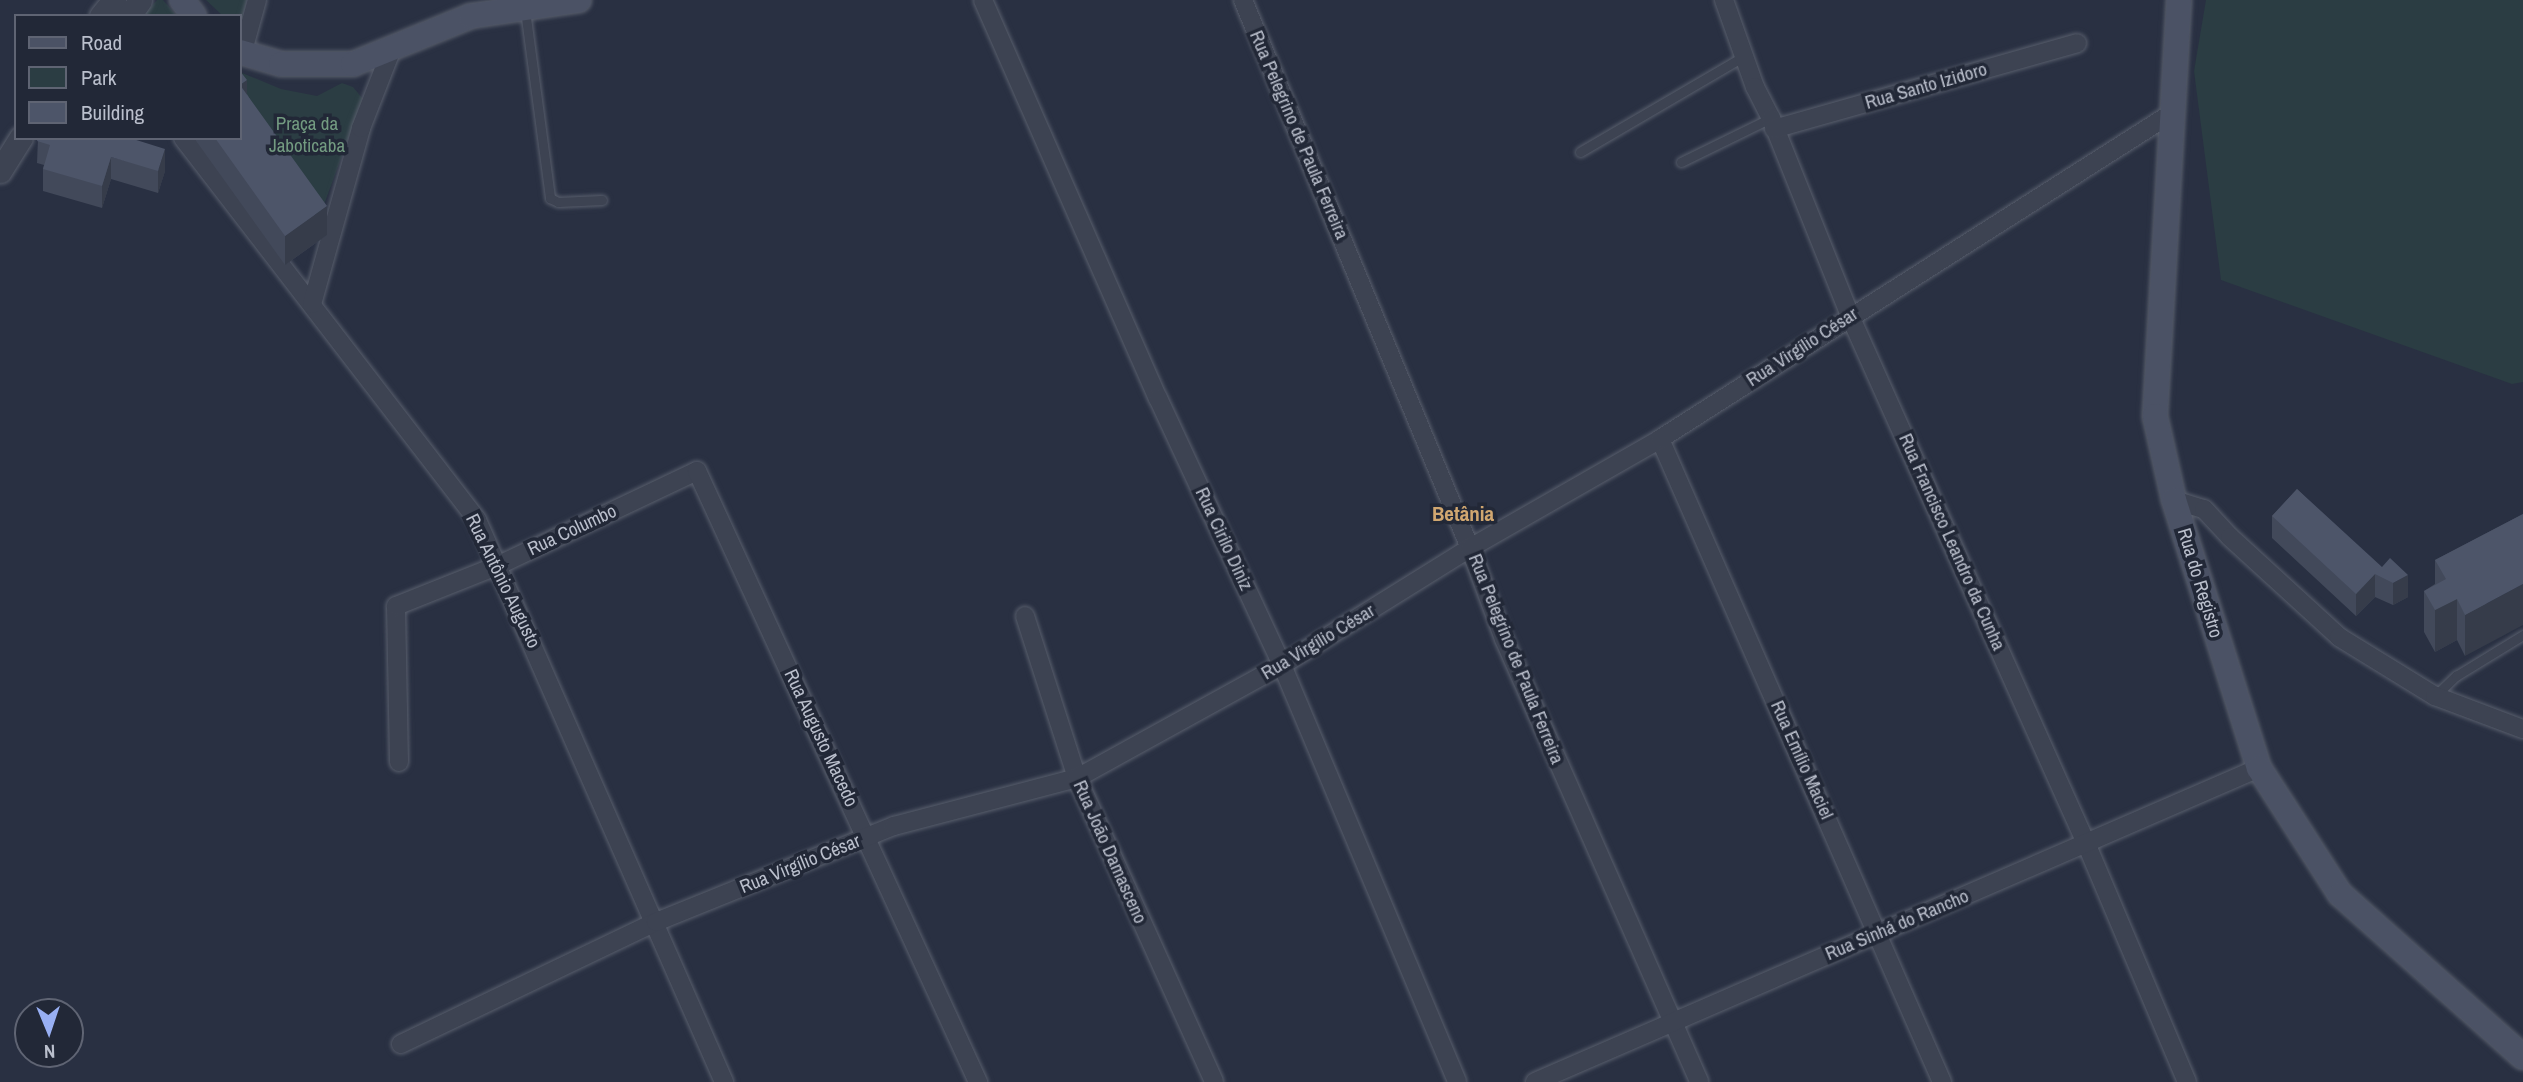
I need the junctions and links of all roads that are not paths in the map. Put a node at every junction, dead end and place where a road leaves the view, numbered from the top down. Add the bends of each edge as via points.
1 (114, 0) edge
2 (141, 0) edge
3 (257, 0) edge
4 (579, 0) edge
5 (983, 0) edge
6 (1242, 0) edge
7 (1724, 0) edge
8 (2179, 0) edge
9 (532, 5) edge
10 (103, 14) edge
11 (130, 14) edge
12 (2077, 43) dead end
13 (242, 50) edge
14 (391, 51) junction
15 (242, 53) edge
16 (1744, 55) junction
17 (353, 64) junction
18 (374, 94) junction
19 (2172, 113) junction
20 (1772, 124) junction
21 (20, 140) edge
22 (185, 140) edge
23 (1580, 152) dead end
24 (1681, 162) dead end
25 (0, 171) edge
26 (602, 200) dead end
27 (312, 304) junction
28 (1850, 316) junction
29 (1660, 439) junction
30 (697, 471) joint
31 (2174, 500) junction
32 (1471, 548) junction
33 (499, 565) junction
34 (1025, 616) dead end
35 (2523, 635) edge
36 (1282, 665) junction
37 (2435, 696) junction
38 (2523, 729) edge
39 (399, 762) dead end
40 (2259, 768) junction
41 (1077, 778) junction
42 (867, 837) junction
43 (2086, 843) junction
44 (656, 922) junction
45 (1879, 933) junction
46 (1674, 1022) junction
47 (401, 1044) dead end
48 (2523, 1057) edge
49 (724, 1082) edge
50 (978, 1082) edge
51 (1214, 1082) edge
52 (1457, 1082) edge
53 (1535, 1082) edge
54 (1699, 1082) edge
55 (1942, 1082) edge
56 (2187, 1082) edge

1 - 10 street
2 - 11 street
3 - 13 street
4 - 9 main road
5 - 36 street, Rua Cirilo Diniz via 1158,398
6 - 32 street, Rua Pelegrino de Paula Ferreira
7 - 16 street, Rua Francisco Leandro da Cunha
8 - 19 main road, Rua do Registro
9 - 14 main road via 471,16
9 - 26 lane via 550,198 558,202
12 - 20 street, Rua Santo Izidoro
14 - 17 main road
14 - 18 street
15 - 17 main road via 281,64
16 - 20 street, Rua Francisco Leandro da Cunha
16 - 23 lane
17 - 18 street
18 - 27 street
19 - 28 street, Rua Virgílio César
19 - 31 main road, Rua do Registro via 2155,416
20 - 24 lane
20 - 28 street, Rua Francisco Leandro da Cunha
21 - 25 street
22 - 27 street, Rua Antônio Augusto
27 - 33 street, Rua Antônio Augusto via 477,520
28 - 29 street, Rua Virgílio César
28 - 43 street, Rua Francisco Leandro da Cunha
29 - 32 street, Rua Virgílio César
29 - 45 street, Rua Emílio Maciel
30 - 33 street, Rua Columbo
30 - 42 street, Rua Augusto Macedo
31 - 37 street via 2204,509 2339,637
31 - 40 main road, Rua do Registro
32 - 36 street, Rua Virgílio César
32 - 46 street, Rua Pelegrino de Paula Ferreira via 1504,639
33 - 39 street, Rua Columbo via 396,606
33 - 44 street, Rua Antônio Augusto
34 - 41 street, Rua João Damasceno
35 - 37 lane via 2456,676
36 - 41 street, Rua Virgílio César
36 - 52 street, Rua Cirilo Diniz
37 - 38 street
40 - 43 street, Rua Sinhá do Rancho
40 - 48 main road, Rua do Registro via 2340,894
41 - 42 street, Rua Virgílio César
41 - 51 street, Rua João Damasceno
42 - 44 street, Rua Virgílio César
42 - 50 street, Rua Augusto Macedo
43 - 45 street, Rua Sinhá do Rancho
43 - 56 street, Rua Francisco Leandro da Cunha
44 - 47 street, Rua Virgílio César
44 - 49 street, Rua Antônio Augusto
45 - 46 street, Rua Sinhá do Rancho
45 - 55 street, Rua Emílio Maciel
46 - 53 street, Rua Sinhá do Rancho
46 - 54 street, Rua Pelegrino de Paula Ferreira

